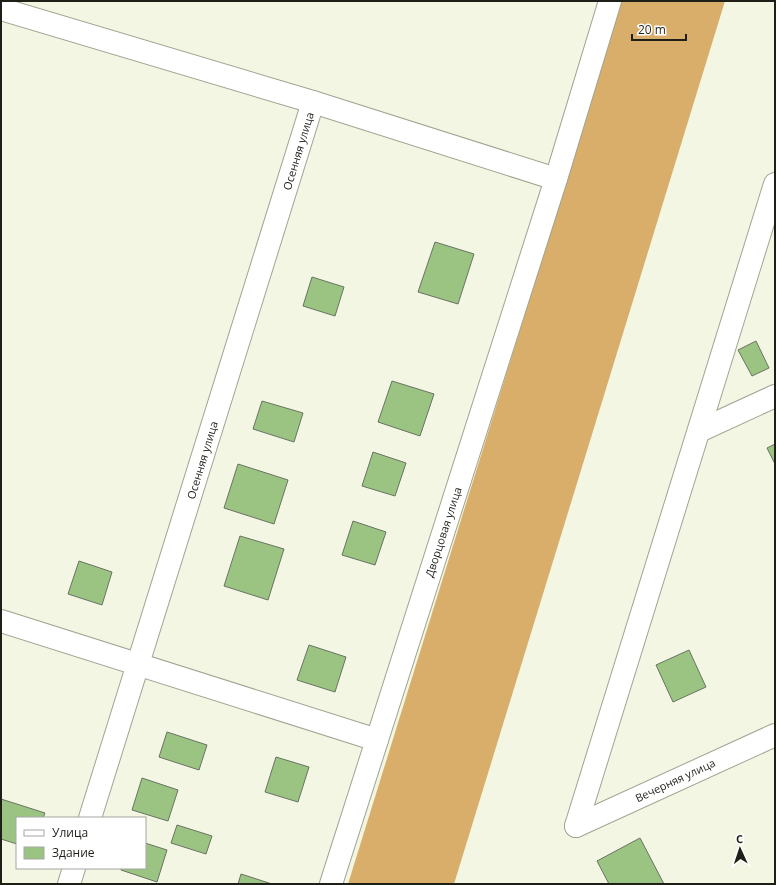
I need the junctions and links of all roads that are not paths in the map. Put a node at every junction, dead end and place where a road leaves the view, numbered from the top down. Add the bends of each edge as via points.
1 (610, 1) edge
2 (1, 9) edge
3 (313, 102) junction
4 (556, 179) junction
5 (775, 184) edge
6 (775, 396) edge
7 (699, 431) junction
8 (1, 621) edge
9 (138, 665) junction
10 (775, 734) edge
11 (377, 740) junction
12 (90, 817) edge
13 (74, 869) edge
14 (69, 884) edge
15 (331, 884) edge

1 - 4 street, Дворцовая улица
2 - 3 street
3 - 4 street
3 - 9 street, Осенняя улица
4 - 11 street, Дворцовая улица
5 - 7 street
6 - 7 street
7 - 10 street, Вечерняя улица via 576,826
8 - 9 street
9 - 11 street
9 - 12 street, Осенняя улица
11 - 15 street, Дворцовая улица
13 - 14 street

